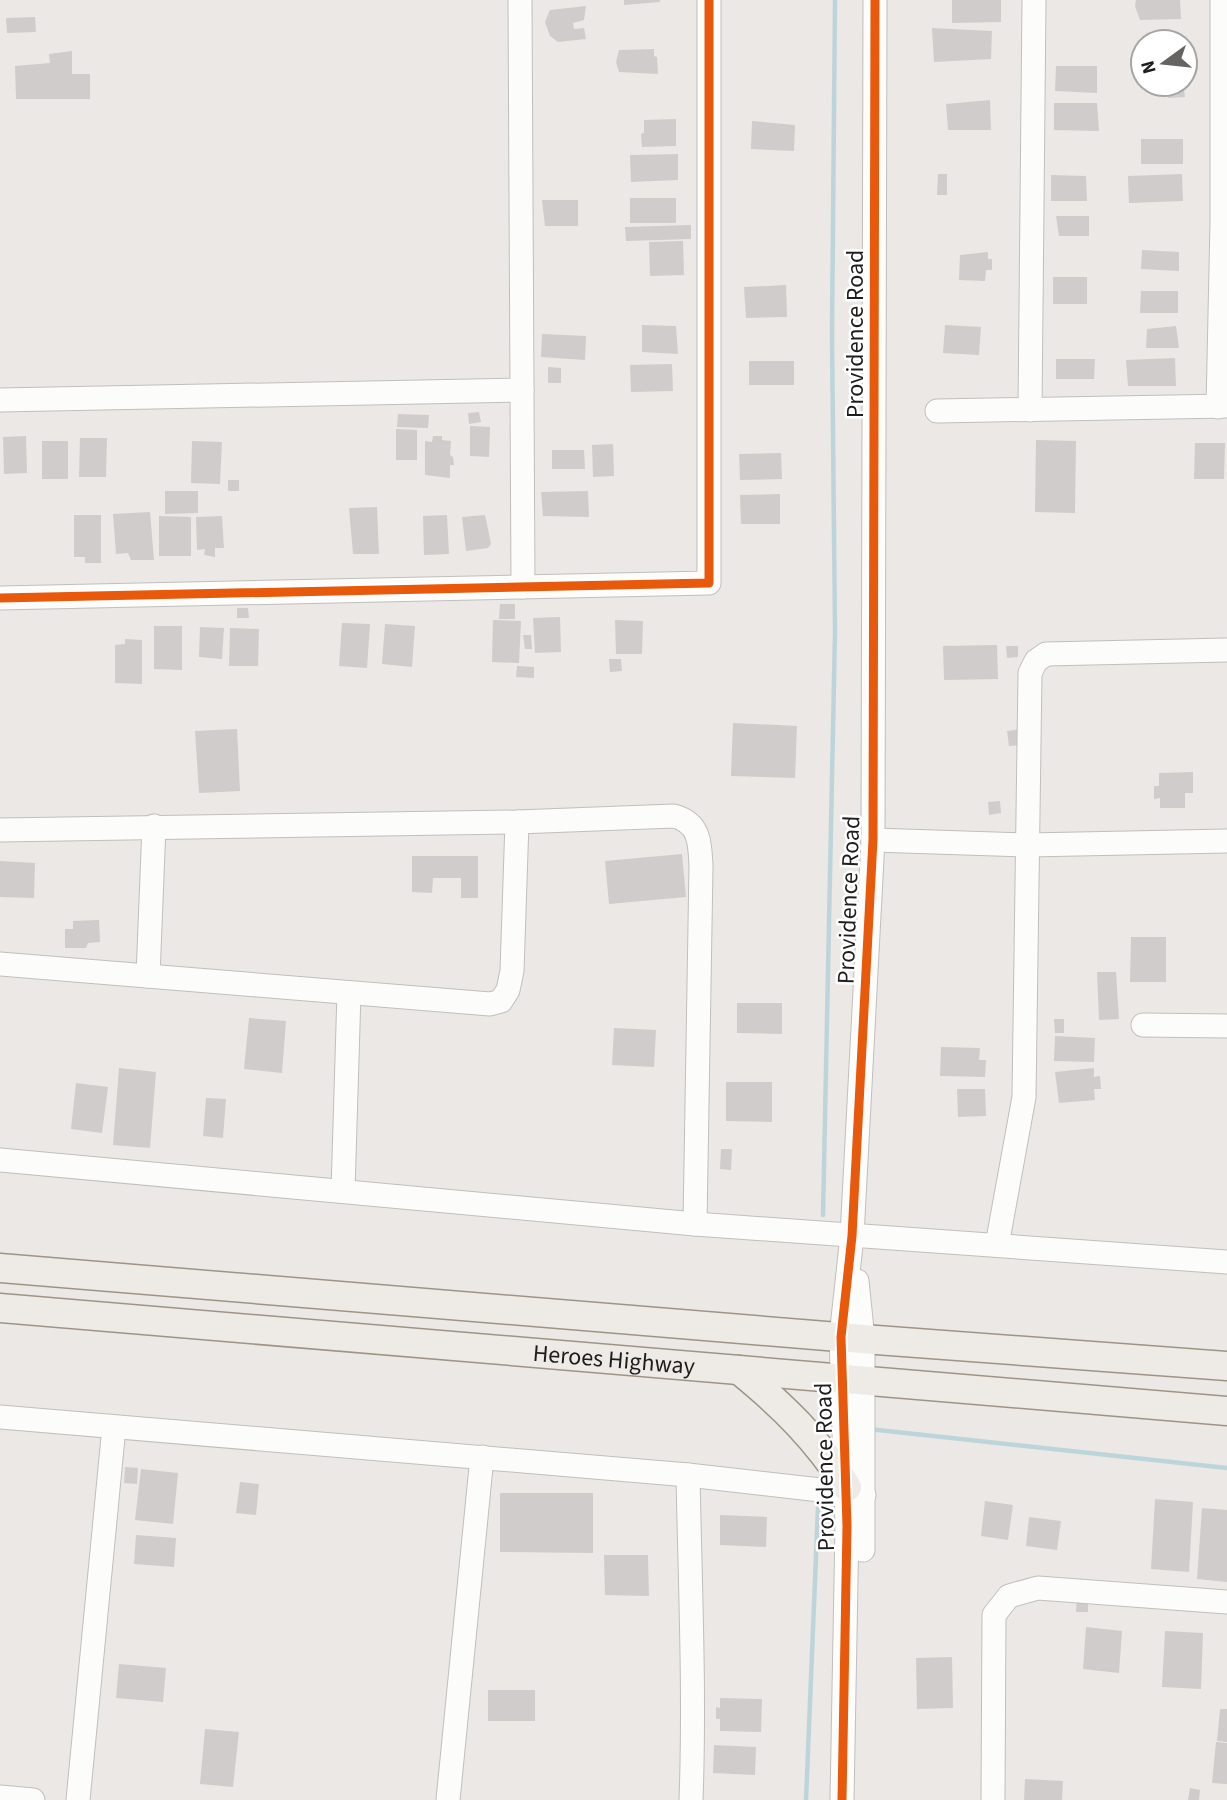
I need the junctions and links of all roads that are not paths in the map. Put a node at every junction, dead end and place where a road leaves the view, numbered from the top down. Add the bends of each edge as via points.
1 (520, 0) edge
2 (709, 0) edge
3 (875, 0) edge
4 (1034, 0) edge
5 (1222, 0) edge
6 (1224, 108) edge
7 (1225, 222) edge
8 (522, 390) junction
9 (0, 400) edge
10 (1222, 406) edge
11 (1030, 410) junction
12 (937, 411) dead end
13 (523, 587) junction
14 (0, 598) edge
15 (1227, 650) edge
16 (517, 822) junction
17 (154, 826) junction
18 (0, 830) edge
19 (873, 840) junction
20 (1227, 841) edge
21 (1028, 845) junction
22 (0, 964) edge
23 (148, 976) junction
24 (348, 993) junction
25 (1143, 1025) dead end
26 (1227, 1026) edge
27 (0, 1160) edge
28 (343, 1191) junction
29 (695, 1224) junction
30 (852, 1236) junction
31 (997, 1245) junction
32 (1227, 1262) edge
33 (0, 1268) edge
34 (0, 1308) edge
35 (865, 1339) junction
36 (1227, 1366) edge
37 (739, 1370) junction
38 (864, 1381) junction
39 (1227, 1411) edge
40 (0, 1418) edge
41 (114, 1427) junction
42 (482, 1457) junction
43 (688, 1475) junction
44 (853, 1492) junction
45 (1227, 1601) edge
46 (0, 1797) edge
47 (33, 1800) edge
48 (78, 1800) edge
49 (448, 1800) edge
50 (691, 1800) edge
51 (842, 1800) edge
52 (857, 1800) edge
53 (993, 1800) edge

1 - 8 street
2 - 13 street via 709,583
3 - 19 street, Providence Road
4 - 11 street
5 - 6 street
6 - 7 street
7 - 10 street
8 - 9 street
8 - 13 street
10 - 11 street
11 - 12 street
13 - 14 street
15 - 21 street via 1046,654 1036,661 1030,673
16 - 17 street
16 - 24 street via 512,971 501,1002
16 - 29 street via 674,816 683,818 699,836
17 - 18 street
17 - 23 street
19 - 21 street
19 - 30 street, Providence Road
20 - 21 street
21 - 31 street via 1024,1097
22 - 23 street
23 - 24 street
24 - 28 street
25 - 26 street
27 - 28 street
28 - 29 street
29 - 30 street
30 - 31 street
30 - 35 street, Providence Road
31 - 32 street
33 - 35 main road, Heroes Highway
34 - 37 main road, Heroes Highway
35 - 36 main road, Heroes Highway
35 - 38 street, Providence Road
37 - 38 main road, Heroes Highway
37 - 44 main road via 809,1434
38 - 39 main road, Heroes Highway
38 - 44 street, Providence Road
40 - 41 street
41 - 42 street
41 - 48 street
42 - 43 street
42 - 49 street
43 - 44 street
43 - 50 street via 694,1717
44 - 51 street, Providence Road
44 - 52 street, Providence Road
45 - 53 street via 1038,1588 1009,1596 994,1615
46 - 47 street

